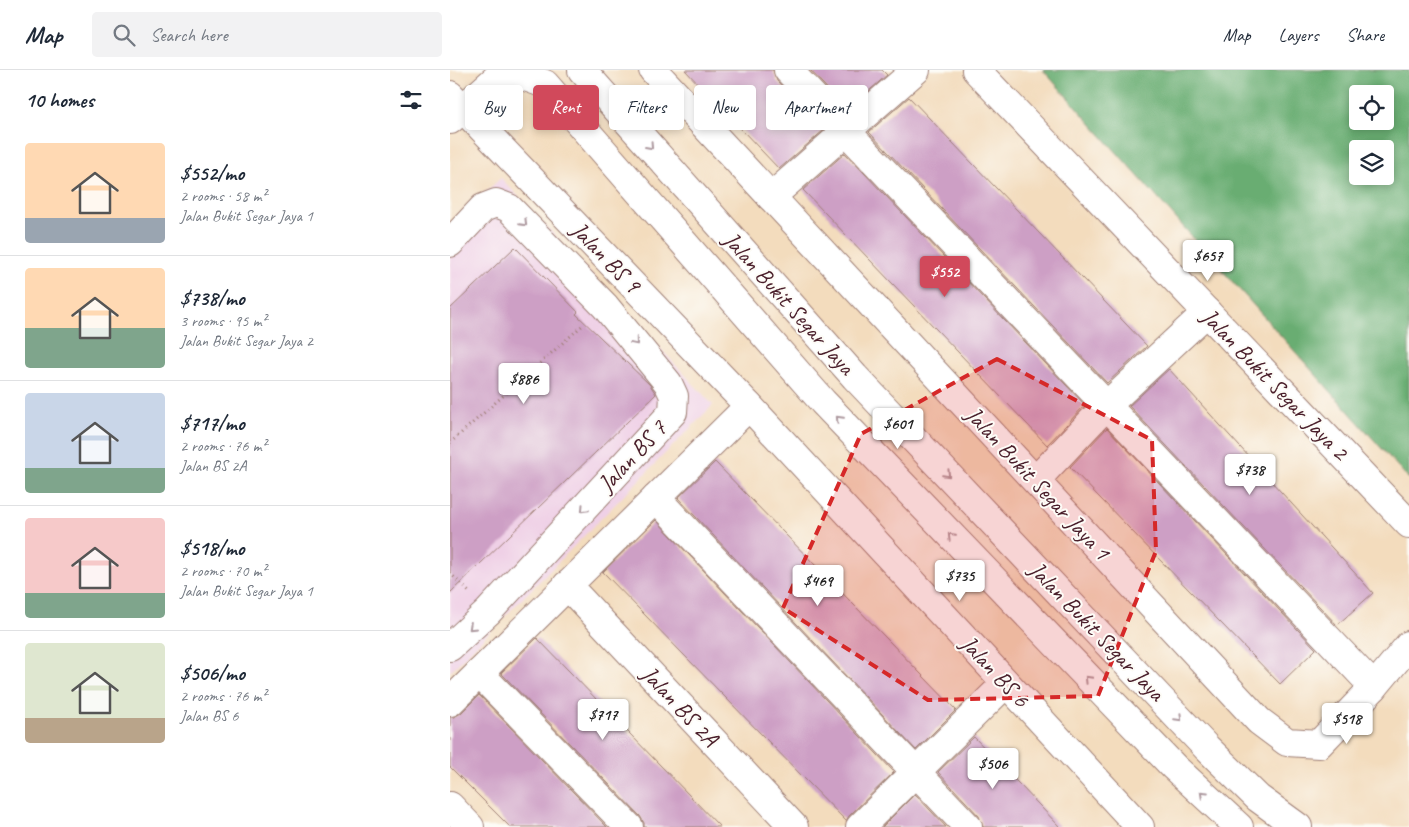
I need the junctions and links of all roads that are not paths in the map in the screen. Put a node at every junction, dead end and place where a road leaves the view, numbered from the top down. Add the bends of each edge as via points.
1 (582, 70) edge
2 (653, 70) edge
3 (788, 70) edge
4 (916, 70) edge
5 (976, 70) edge
6 (454, 108) edge
7 (845, 132) junction
8 (771, 197) junction
9 (450, 243) edge
10 (1207, 312) junction
11 (749, 406) junction
12 (1106, 406) junction
13 (1036, 480) junction
14 (656, 498) junction
15 (1409, 524) edge
16 (567, 585) junction
17 (1409, 645) edge
18 (450, 647) edge
19 (479, 673) junction
20 (1006, 683) junction
21 (1374, 687) junction
22 (450, 702) edge
23 (916, 771) junction
24 (450, 806) edge
25 (470, 827) edge
26 (629, 827) edge
27 (794, 827) edge
28 (860, 827) edge
29 (968, 827) edge
30 (1140, 827) edge
31 (1238, 827) edge
32 (1298, 827) edge

1 -> 32 street, Jalan Bukit Segar Jaya via 855,377 1208,748 1258,798
2 - 8 street, Jalan Bukit Segar Jaya 1
3 - 7 street
4 - 7 street
5 - 10 street, Jalan Bukit Segar Jaya 2
6 - 11 street, Jalan BS 9
31 -> 6 street, Jalan Bukit Segar Jaya via 1174,767 823,402 546,84 524,76 499,76
7 - 8 street
7 - 12 street
8 - 13 street, Jalan Bukit Segar Jaya 1
9 -> 18 street, Jalan BS 7 via 483,208 496,203 509,208 605,306 668,383 674,396 673,412 488,612
10 - 12 street
10 - 15 street, Jalan Bukit Segar Jaya 2
11 - 14 street
11 - 20 street, Jalan BS 6
12 - 13 street
12 - 21 street
13 - 21 street, Jalan Bukit Segar Jaya 1 via 1260,721 1287,742 1319,744
14 - 16 street
14 - 23 street
16 - 19 street
16 - 27 street, Jalan BS 2A
17 - 21 street, Jalan Bukit Segar Jaya 1
19 - 22 street
19 - 26 street
20 - 23 street
20 - 30 street, Jalan BS 6
23 - 28 street
23 - 29 street
24 - 25 street

